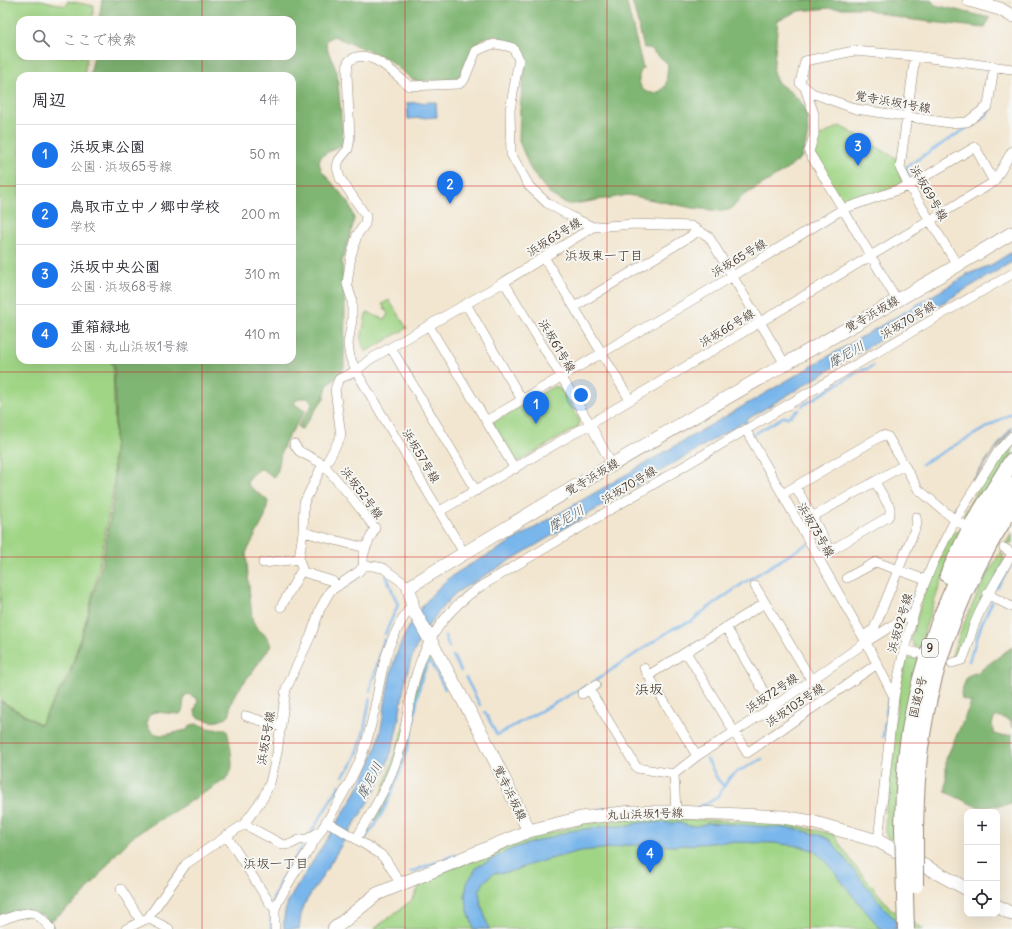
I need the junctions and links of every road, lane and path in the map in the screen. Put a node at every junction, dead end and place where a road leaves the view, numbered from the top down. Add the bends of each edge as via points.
1 (969, 0) edge
2 (1012, 16) edge
3 (915, 56) junction
4 (994, 67) junction
5 (1012, 70) edge
6 (805, 87) junction
7 (907, 117) junction
8 (1012, 151) edge
9 (994, 182) junction
10 (908, 186) junction
11 (842, 209) junction
12 (930, 221) junction
13 (593, 227) junction
14 (699, 232) junction
15 (1012, 233) edge
16 (871, 256) junction
17 (544, 257) junction
18 (958, 266) junction
19 (1012, 274) edge
20 (733, 276) junction
21 (504, 282) junction
22 (897, 300) junction
23 (466, 304) junction
24 (574, 307) junction
25 (760, 322) junction
26 (429, 326) junction
27 (391, 348) junction
28 (601, 353) junction
29 (784, 364) junction
30 (356, 371) junction
31 (562, 377) junction
32 (522, 400) junction
33 (630, 400) junction
34 (486, 421) junction
35 (590, 424) junction
36 (746, 430) junction
37 (1012, 436) edge
38 (294, 444) dead end
39 (1012, 461) edge
40 (324, 464) junction
41 (612, 465) junction
42 (904, 465) junction
43 (515, 469) junction
44 (875, 482) junction
45 (1012, 485) edge
46 (796, 487) junction
47 (476, 491) junction
48 (786, 492) dead end
49 (1012, 506) edge
50 (440, 511) junction
51 (812, 517) junction
52 (916, 517) dead end
53 (955, 520) junction
54 (964, 525) dead end
55 (1012, 526) edge
56 (303, 532) junction
57 (366, 548) junction
58 (1009, 552) edge
59 (464, 553) junction
60 (299, 559) junction
61 (264, 563) dead end
62 (364, 566) junction
63 (899, 570) junction
64 (304, 572) junction
65 (847, 578) dead end
66 (926, 580) junction
67 (338, 586) junction
68 (755, 586) dead end
69 (409, 587) junction
70 (987, 594) junction
71 (765, 603) junction
72 (413, 606) junction
73 (1012, 606) edge
74 (281, 607) dead end
75 (914, 613) junction
76 (726, 627) junction
77 (429, 637) junction
78 (867, 638) junction
79 (904, 650) junction
80 (686, 652) junction
81 (917, 653) dead end
82 (952, 663) dead end
83 (877, 664) junction
84 (812, 681) junction
85 (589, 689) dead end
86 (894, 697) junction
87 (773, 707) junction
88 (921, 707) junction
89 (246, 716) dead end
90 (281, 727) junction
91 (735, 732) junction
92 (697, 756) junction
93 (674, 774) junction
94 (676, 812) junction
95 (329, 823) junction
96 (244, 824) junction
97 (909, 829) junction
98 (321, 830) junction
99 (529, 831) junction
100 (226, 835) junction
101 (353, 838) junction
102 (878, 841) junction
103 (400, 883) junction
104 (964, 887) edge
105 (121, 889) dead end
106 (1000, 908) edge
107 (275, 909) junction
108 (1012, 914) edge
109 (144, 919) junction
110 (0, 921) edge
111 (164, 928) edge
112 (51, 929) edge
113 (126, 929) edge
114 (275, 929) edge
115 (334, 929) edge
116 (906, 929) edge
117 (917, 929) edge

1 - 2 street via 1000,9
3 - 4 street
3 - 6 street via 854,51 805,61 800,83
3 - 7 street, 浜坂69号線
4 - 5 street
4 - 7 street, 覚寺浜坂1号線 via 988,106 967,122 950,123
6 - 7 street, 覚寺浜坂1号線 via 812,93 856,109
6 - 11 street via 814,114 814,135 809,152
7 - 10 street, 浜坂69号線 via 900,168
8 - 9 street, 浜坂66号線
9 - 10 street, 浜坂65号線 via 974,147
9 - 12 street, 浜坂66号線
10 - 11 street, 浜坂65号線
10 - 12 street, 浜坂69号線
11 - 16 street
11 - 20 street, 浜坂65号線
12 - 16 street, 浜坂66号線
12 - 18 street, 浜坂69号線
13 - 14 street, 浜坂63号線 via 635,224 691,226
13 - 17 street, 浜坂63号線
13 - 30 street, 浜坂57号線 via 547,203 529,186 511,154 510,110 519,59 513,48 499,43 476,51 464,80 459,84 409,86 379,60 363,56 353,57 348,62 347,74 350,138 348,149 336,167 340,178 366,216 351,256 347,284 352,300 348,344
14 - 20 street, 浜坂63号線 via 709,237
14 - 24 street
15 - 18 street, 覚寺浜坂線
16 - 22 street
16 - 25 street, 浜坂66号線
17 - 21 street, 浜坂63号線
17 - 24 street
18 - 22 street, 覚寺浜坂線
19 - 36 street, 浜坂70号線
20 - 25 street, 浜坂63号線
20 - 28 street, 浜坂65号線
21 - 23 street, 浜坂63号線
21 - 31 street, 浜坂61号線
22 - 29 street, 覚寺浜坂線
23 - 26 street, 浜坂63号線
23 - 32 street
24 - 28 street
25 - 29 street, 浜坂63号線
25 - 33 street, 浜坂66号線
26 - 27 street, 浜坂63号線
26 - 34 street
27 - 30 street, 浜坂63号線 via 369,360
27 - 47 street
28 - 31 street, 浜坂65号線
28 - 33 street
29 - 41 street, 覚寺浜坂線
30 - 40 street, 浜坂63号線 via 339,379 335,388 341,436 328,462
30 - 50 street, 浜坂57号線
31 - 32 street, 浜坂65号線
31 - 35 street, 浜坂61号線
32 - 34 street, 浜坂65号線
33 - 35 street, 浜坂66号線
34 - 43 street
35 - 41 street, 浜坂61号線
35 - 43 street, 浜坂66号線
36 - 77 street, 浜坂70号線 via 468,595 450,610
36 - 78 street, 浜坂73号線
37 - 53 street, 浜坂92号線 via 999,450
38 - 40 street via 299,451
39 - 88 highway via 971,527 947,579 920,669
40 - 56 street, 浜坂52号線 via 304,504
40 - 57 street, 浜坂52号線 via 375,528
41 - 59 street, 覚寺浜坂線
42 - 44 street
42 - 46 street via 888,437 883,435
42 - 53 street via 918,489
43 - 47 street, 浜坂66号線
44 - 51 street
44 - 51 street via 890,508 888,517 826,552
45 - 88 highway, 国道9号 / 9 via 983,530 951,592 930,648
46 - 48 street
46 - 51 street
47 - 50 street, 浜坂66号線
49 - 88 highway, 国道9号 / 9 via 984,552 960,601
50 - 59 street, 浜坂57号線
52 - 63 street via 917,524
53 - 54 street
53 - 66 street, 浜坂92号線
55 - 88 highway via 968,602
56 - 57 street
56 - 60 street, 浜坂52号線
57 - 62 street, 浜坂52号線 via 362,560
58 - 70 street
59 - 69 street, 覚寺浜坂線
60 - 61 street
60 - 64 street, 浜坂52号線
62 - 67 street, 浜坂5号線
62 - 69 street via 384,568
63 - 65 street via 876,562
63 - 66 street
63 - 78 street via 874,629
64 - 67 street via 332,580
64 - 74 street via 300,573
66 - 75 street, 浜坂92号線
67 - 90 street, 浜坂5号線 via 330,591 320,609 286,689
68 - 71 street
69 - 72 street, 覚寺浜坂線
70 - 73 street
70 - 82 street via 962,660
71 - 76 street
71 - 84 street
72 - 77 street, 覚寺浜坂線
72 - 95 street via 401,621 384,662 374,716 362,754
75 - 78 street, 浜坂72号線
75 - 79 street, 浜坂92号線
76 - 80 street
76 - 87 street
77 - 99 street, 覚寺浜坂線 via 484,738
77 - 101 street, 浜坂70号線 via 415,675 399,753 387,783
78 - 83 street, 浜坂73号線
78 - 84 street, 浜坂72号線
79 - 81 street
79 - 86 street, 浜坂92号線
80 - 91 street
80 - 92 street via 647,672
83 - 86 street, 浜坂73号線
83 - 91 street, 浜坂103号線 via 747,753
84 - 87 street, 浜坂72号線
85 - 93 street via 638,768
86 - 102 street, 浜坂92号線
87 - 91 street, 浜坂72号線
88 - 97 highway, 国道9号 / 9 via 906,761
89 - 90 street
90 - 96 street, 浜坂5号線 via 270,784
91 - 92 street, 浜坂72号線
92 - 93 street, 浜坂72号線
93 - 94 street
94 - 99 street, 丸山浜坂1号線 via 631,812 581,818
94 - 102 street, 丸山浜坂1号線 via 783,817 812,822
95 - 98 street
95 - 101 street
96 - 98 street via 283,845 307,839
96 - 100 street, 浜坂5号線
97 - 116 highway, 国道9号 / 9, bridge
97 - 117 highway, 国道9号 / 9, bridge via 915,878
98 - 107 street via 284,889
99 - 103 street, 丸山浜坂1号線
100 - 107 street
100 - 109 street, 浜坂5号線 via 186,864
101 - 103 street via 380,854
102 - 104 street, 丸山浜坂1号線
103 - 115 street, 丸山浜坂1号線 via 377,894
105 - 109 street
106 - 108 street
107 - 114 street
109 - 111 street
109 - 113 street, 浜坂5号線
110 - 112 street via 33,913

